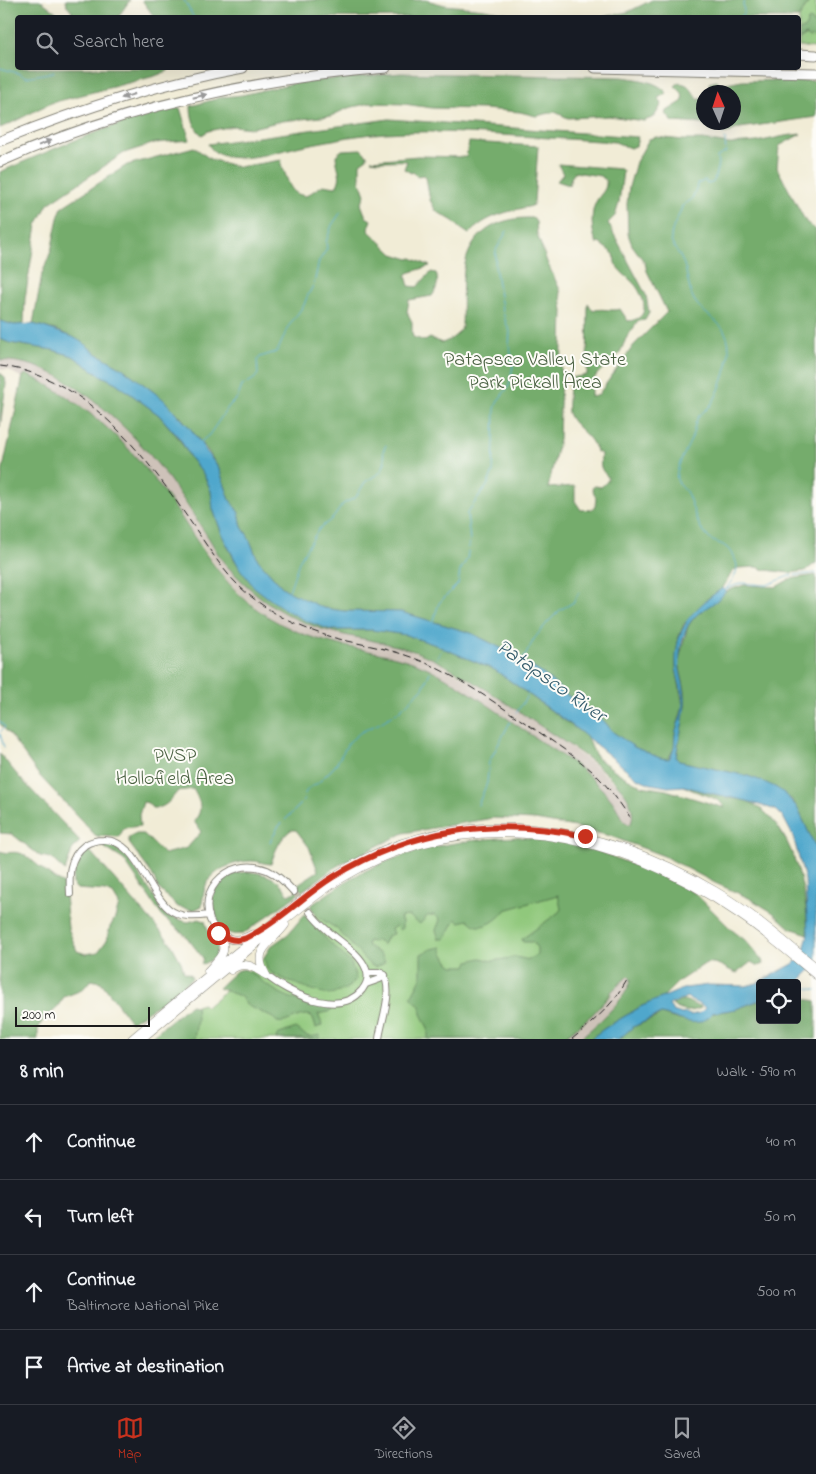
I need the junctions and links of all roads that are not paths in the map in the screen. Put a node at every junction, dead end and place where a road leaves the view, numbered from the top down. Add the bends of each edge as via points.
1 (801, 54) edge
2 (816, 55) edge
3 (233, 70) edge
4 (366, 70) edge
5 (683, 70) edge
6 (816, 73) edge
7 (0, 141) edge
8 (0, 162) edge
9 (294, 892) tunnel mouth
10 (70, 894) dead end
11 (310, 912) tunnel mouth
12 (209, 915) junction
13 (291, 916) junction
14 (274, 922) junction
15 (218, 933) junction
16 (776, 939) junction
17 (816, 967) edge
18 (368, 973) junction
19 (266, 975) junction
20 (385, 975) junction
21 (816, 975) edge
22 (366, 984) junction
23 (191, 990) junction
24 (200, 990) junction
25 (132, 1039) edge
26 (140, 1039) edge
27 (379, 1039) edge

1 - 2 highway
3 -> 7 highway via 183,80 108,102
8 -> 4 highway via 81,130 195,96 298,77
5 - 6 highway
9 - 12 street via 267,870 237,869 220,877 210,890 207,900
10 - 12 street via 70,871 75,855 87,844 107,840 121,844 128,851 169,909 187,916
11 - 18 street via 361,961
12 - 15 street
13 - 16 main road via 343,877 398,851 460,836 524,832 584,842 650,865 720,902
13 - 19 main road via 262,950 260,961
13 - 24 main road
14 - 15 main road via 243,939 229,939
14 - 16 main road via 330,878 397,846 455,831 519,827 585,836 652,859 717,892
14 - 23 main road
15 - 23 main road via 223,953
16 - 17 main road
16 - 21 main road
18 - 20 street
18 - 22 street
19 - 22 street via 302,995 334,1004 352,999
19 - 24 main road via 248,965 240,965
20 - 22 street
20 - 27 street via 388,992
23 - 25 main road
24 - 26 main road

